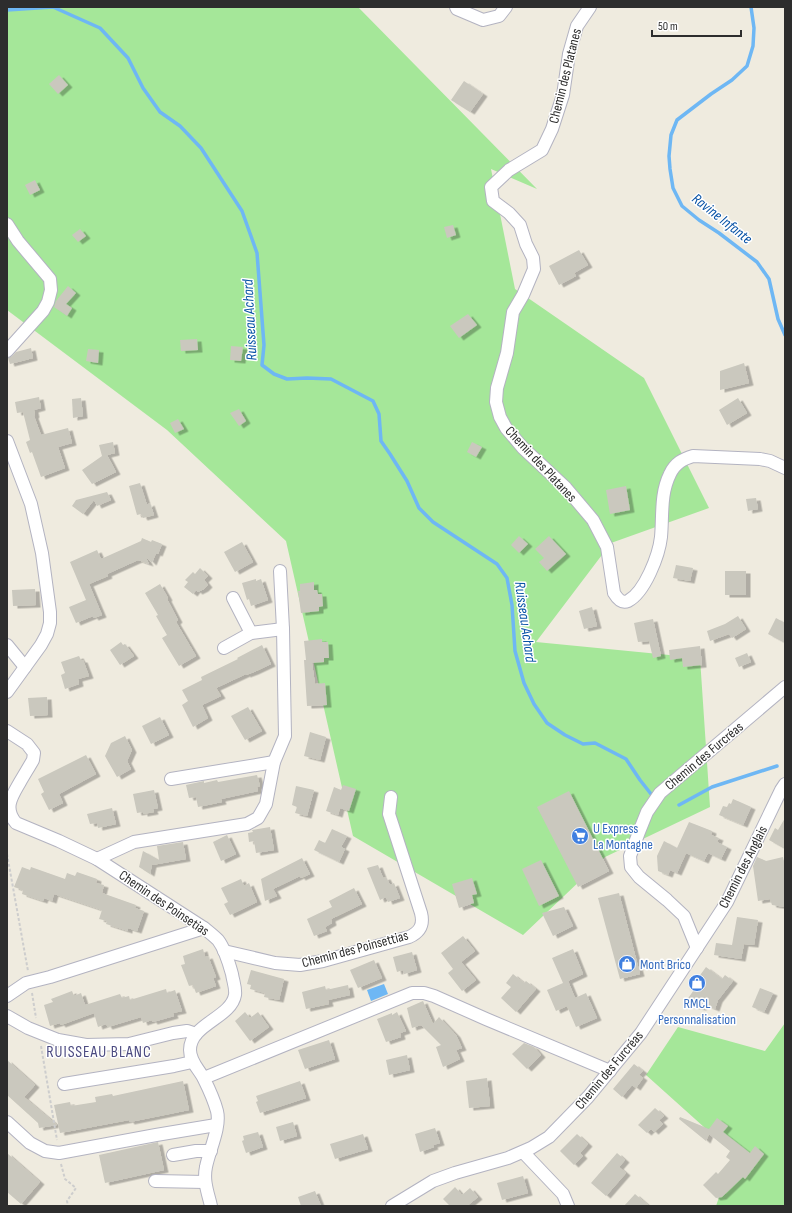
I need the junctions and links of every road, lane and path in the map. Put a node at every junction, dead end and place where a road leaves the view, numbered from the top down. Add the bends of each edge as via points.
1 (456, 7) edge
2 (506, 7) edge
3 (590, 7) edge
4 (7, 224) edge
5 (7, 350) edge
6 (7, 441) edge
7 (785, 468) edge
8 (280, 570) dead end
9 (233, 598) dead end
10 (283, 629) junction
11 (251, 633) junction
12 (7, 645) edge
13 (224, 648) dead end
14 (25, 668) junction
15 (785, 687) edge
16 (7, 692) edge
17 (7, 731) edge
18 (274, 762) junction
19 (171, 780) dead end
20 (785, 784) edge
21 (391, 797) dead end
22 (12, 825) edge
23 (7, 854) edge
24 (97, 859) junction
25 (204, 928) junction
26 (697, 948) junction
27 (224, 951) junction
28 (30, 982) junction
29 (7, 996) edge
30 (7, 1016) edge
31 (39, 1032) junction
32 (196, 1034) junction
33 (192, 1062) junction
34 (610, 1071) junction
35 (204, 1078) junction
36 (64, 1084) dead end
37 (7, 1122) edge
38 (216, 1125) junction
39 (211, 1151) junction
40 (523, 1152) junction
41 (59, 1153) junction
42 (172, 1155) dead end
43 (155, 1182) dead end
44 (205, 1182) junction
45 (68, 1206) edge
46 (211, 1206) edge
47 (392, 1206) edge
48 (568, 1206) edge

1 - 2 street via 483,20 499,16
3 - 7 street, Chemin des Platanes via 577,26 569,54 563,95 542,150 509,170 491,187 493,201 520,225 533,258 534,269 513,312 507,353 497,388 496,402 500,417 523,448 566,488 593,520 607,547 614,593 617,599 623,602 630,600 640,590 652,571 660,538 661,508 667,481 676,464 693,456 760,459
4 - 5 street via 50,279 51,290 43,311
6 - 14 street via 31,504 42,553 50,612 47,634
8 - 10 street
9 - 11 street
10 - 11 street
10 - 18 street via 285,736
11 - 13 street
12 - 14 street
14 - 16 street
15 - 26 street, Chemin des Furcréas via 660,793 647,812 630,856 631,867 638,878 684,916
17 - 22 street via 27,744 34,753 33,760 11,796
18 - 19 street
18 - 24 street via 266,804 258,818 247,824 134,842
20 - 26 street, Chemin des Anglais via 727,902
21 - 27 street, Chemin des Poinsettias via 389,814 422,917 418,931 408,937 300,966
22 - 24 street, Chemin des Poinsetias via 59,841
23 - 28 path
24 - 25 street, Chemin des Poinsetias
25 - 27 street, Chemin des Poinsetias via 218,941
25 - 28 street
26 - 34 street, Chemin des Furcréas via 641,1033
27 - 32 street, Chemin des Poinsetias via 235,995 231,1004
28 - 29 street
28 - 31 path
30 - 31 street
31 - 32 street via 58,1040 86,1045 129,1044 187,1031
31 - 41 path
32 - 33 street via 191,1041
33 - 35 street
33 - 36 street
34 - 35 street via 434,996 412,993
34 - 40 street, Chemin des Furcréas via 588,1098 549,1137
35 - 38 street via 217,1112
37 - 41 street via 30,1143 45,1151
38 - 39 street
38 - 41 street
39 - 42 street
39 - 44 street
40 - 47 street, Chemin des Furcréas via 433,1181
40 - 48 street via 562,1194
41 - 45 path via 65,1179 76,1188 67,1201
43 - 44 street
44 - 46 street

